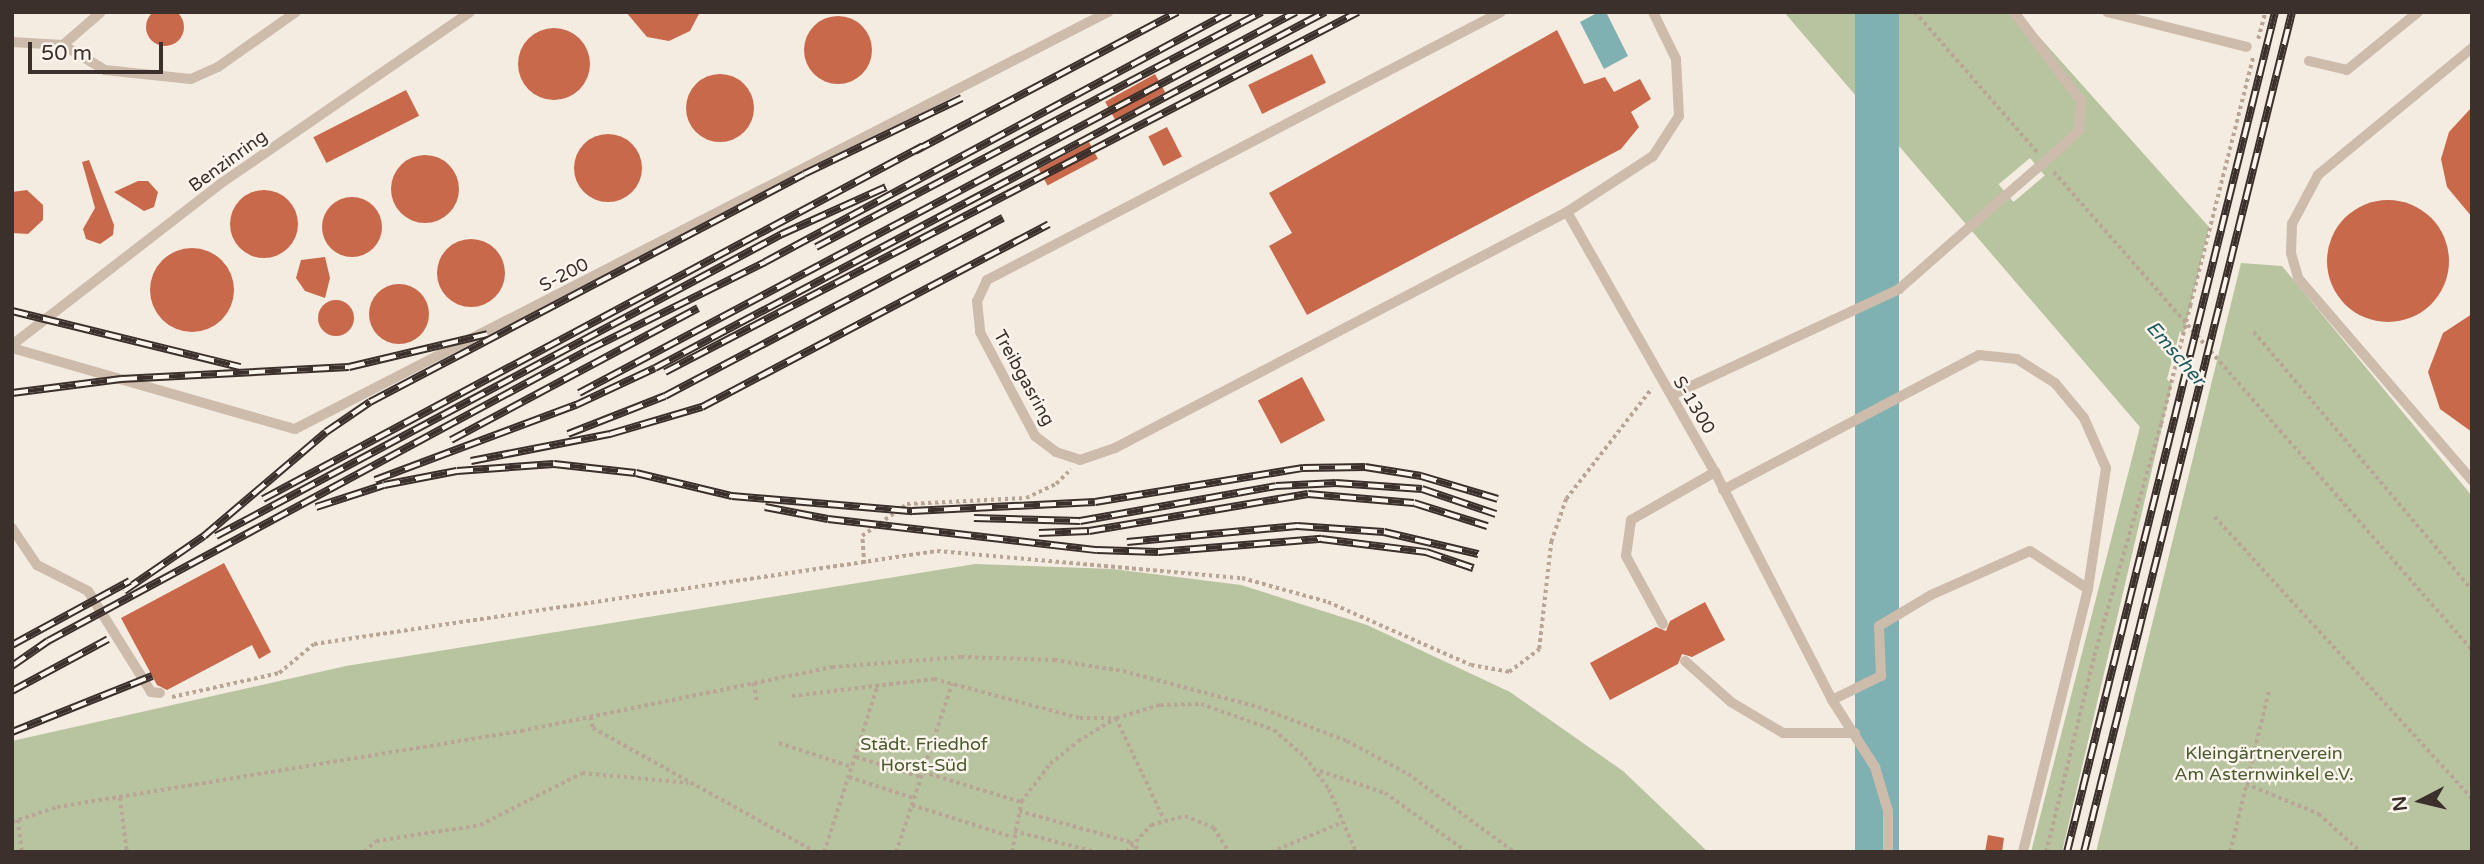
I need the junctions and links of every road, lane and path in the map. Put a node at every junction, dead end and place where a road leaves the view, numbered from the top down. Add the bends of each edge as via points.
1 (101, 12) edge
2 (296, 12) edge
3 (470, 12) edge
4 (1108, 12) edge
5 (1501, 12) edge
6 (1653, 12) edge
7 (1915, 12) edge
8 (2014, 12) edge
9 (2107, 12) edge
10 (2265, 12) edge
11 (2418, 12) edge
12 (12, 43) edge
13 (63, 45) junction
14 (2246, 47) dead end
15 (2472, 48) edge
16 (2309, 61) dead end
17 (2043, 159) dead end
18 (2052, 169) dead end
19 (1567, 212) junction
20 (2254, 332) dead end
21 (12, 346) edge
22 (1659, 378) junction
23 (1672, 395) junction
24 (1080, 460) junction
25 (1716, 472) junction
26 (2472, 480) edge
27 (1723, 490) junction
28 (2215, 517) dead end
29 (12, 528) edge
30 (864, 564) junction
31 (2088, 589) junction
32 (2472, 590) edge
33 (1663, 624) dead end
34 (2472, 650) edge
35 (1685, 661) dead end
36 (754, 683) junction
37 (878, 684) junction
38 (952, 684) junction
39 (2269, 690) dead end
40 (156, 693) joint
41 (792, 696) dead end
42 (1832, 700) junction
43 (757, 701) dead end
44 (591, 717) junction
45 (1116, 718) junction
46 (1855, 733) junction
47 (779, 743) dead end
48 (855, 757) junction
49 (852, 767) junction
50 (1318, 770) junction
51 (923, 772) junction
52 (849, 777) junction
53 (921, 777) junction
54 (689, 783) junction
55 (2246, 784) junction
56 (120, 797) junction
57 (914, 798) junction
58 (2472, 798) edge
59 (1021, 802) junction
60 (912, 805) junction
61 (1019, 811) junction
62 (1164, 819) junction
63 (18, 820) junction
64 (1343, 821) junction
65 (12, 822) edge
66 (1014, 831) junction
67 (1012, 837) junction
68 (1129, 842) junction
69 (1272, 851) edge
70 (22, 852) edge
71 (127, 852) edge
72 (364, 852) edge
73 (816, 852) edge
74 (824, 852) edge
75 (896, 852) edge
76 (1012, 852) edge
77 (1095, 852) edge
78 (1126, 852) edge
79 (1142, 852) edge
80 (1230, 852) edge
81 (1356, 852) edge
82 (1467, 852) edge
83 (1514, 852) edge
84 (1888, 852) edge
85 (2023, 852) edge
86 (2046, 852) edge
87 (2230, 852) edge
88 (2361, 852) edge

1 - 13 lane
2 - 13 lane via 218,67 191,79 105,70
3 - 21 lane, Benzinring via 220,184
4 - 21 lane, S-200 via 295,429
5 - 24 lane, Treibgasring via 987,280 977,301 981,332 1035,436 1056,453
6 - 19 lane via 1676,59 1679,116 1653,156
7 - 17 path
8 - 23 lane, bridge via 2081,101 2079,130 1899,289
9 - 14 lane
10 - 86 path, bridge
11 - 16 lane via 2347,71
12 - 13 lane
15 - 26 lane via 2318,175 2292,224 2291,253 2298,278
18 - 34 path
19 - 22 lane, S-1300
19 - 24 lane via 1115,448
20 - 32 path
22 - 23 lane, S-1300
22 - 30 path via 1566,499 1551,542 1539,649 1509,672 1471,665 1328,602 1242,578 993,552 937,551
23 - 25 lane, S-1300
24 - 30 path via 1056,484 1026,498 907,504 862,536
25 - 27 lane, S-1300
25 - 33 lane via 1631,520 1626,556
27 - 31 lane via 1979,355 2017,359 2055,383 2106,468
27 - 42 lane, S-1300
28 - 58 path
29 - 40 lane via 37,565 88,591
30 - 40 path via 314,644 279,673 158,700
31 - 42 lane via 2031,551 1931,595 1879,626 1881,676
31 - 85 lane
35 - 46 lane via 1731,702 1783,733
36 - 43 path
36 - 44 path
36 - 83 path via 908,657 1054,660 1123,671 1258,707 1347,741 1408,774
37 - 38 path via 934,678
37 - 41 path
37 - 48 path
38 - 45 path via 1080,718
38 - 51 path
39 - 55 path
42 - 46 lane, S-1300
44 - 54 path via 593,729
44 - 56 path
45 - 50 path via 1160,705 1201,704 1241,714 1274,730
45 - 59 path via 1050,764
45 - 62 path
46 - 84 lane, S-1300 via 1875,767 1888,811
47 - 49 path
48 - 49 path
48 - 53 path
49 - 52 path
50 - 64 path
50 - 82 path via 1385,793
51 - 53 path
51 - 59 path
52 - 57 path
52 - 74 path
53 - 57 path
54 - 72 path via 582,773 480,825 376,841
54 - 73 path
55 - 87 path
55 - 88 path via 2319,814
56 - 63 path
56 - 71 path
57 - 60 path
59 - 61 path
60 - 67 path
60 - 75 path
61 - 66 path
61 - 68 path
62 - 68 path
62 - 80 path via 1202,820
63 - 65 path
63 - 70 path
64 - 69 path
64 - 81 path
66 - 67 path
66 - 77 path
67 - 76 path
68 - 78 path
68 - 79 path

